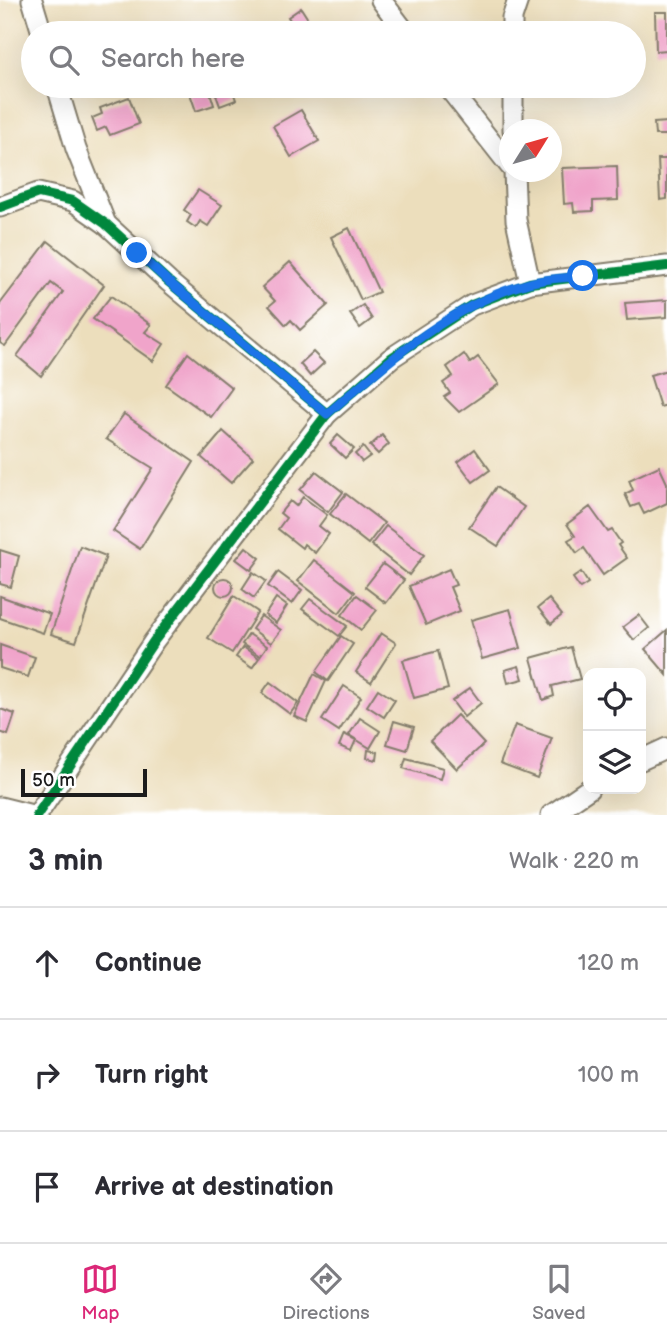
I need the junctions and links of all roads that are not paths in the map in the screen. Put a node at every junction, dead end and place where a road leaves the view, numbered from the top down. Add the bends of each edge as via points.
1 (32, 0) edge
2 (381, 0) edge
3 (518, 0) edge
4 (38, 21) edge
5 (397, 21) edge
6 (512, 21) edge
7 (61, 98) edge
8 (456, 98) edge
9 (513, 98) edge
10 (513, 119) edge
11 (499, 153) edge
12 (514, 182) edge
13 (0, 206) edge
14 (106, 224) junction
15 (667, 266) edge
16 (530, 283) junction
17 (327, 414) junction
18 (667, 748) edge
19 (646, 758) edge
20 (583, 793) edge
21 (0, 807) edge
22 (35, 815) edge
23 (551, 815) edge

1 - 4 street
2 - 5 street
3 - 6 street
7 - 14 street
8 - 11 street
9 - 10 street
12 - 16 street via 516,220
13 - 14 street via 38,193 72,201
14 - 17 street
15 - 16 street
16 - 17 street via 472,304 391,358
17 - 22 street via 154,641
18 - 19 street
20 - 23 street
21 - 22 street

